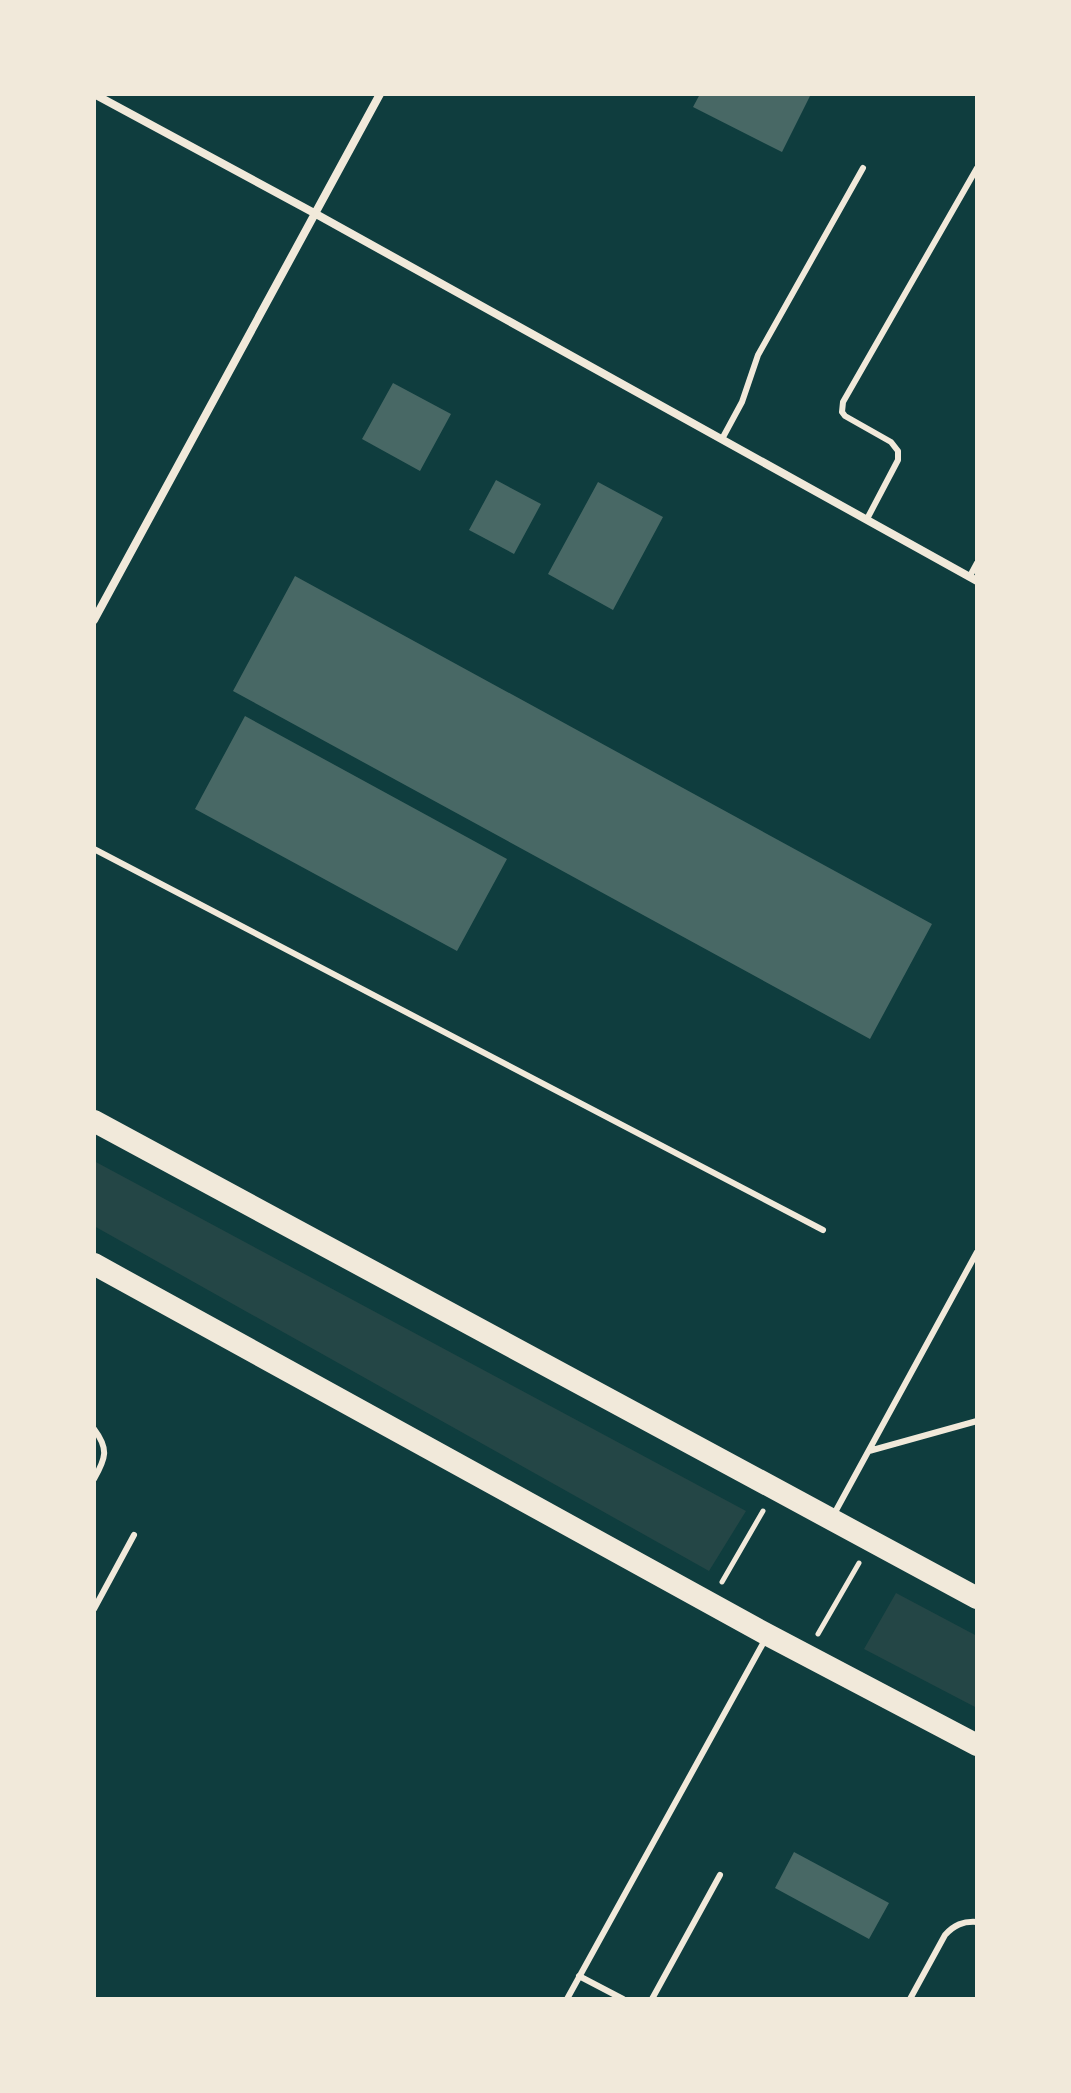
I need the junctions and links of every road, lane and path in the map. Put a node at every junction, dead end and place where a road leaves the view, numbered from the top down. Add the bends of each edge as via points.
1 (94, 94) edge
2 (380, 94) edge
3 (863, 168) dead end
4 (977, 168) edge
5 (316, 214) junction
6 (722, 439) junction
7 (867, 519) junction
8 (977, 563) edge
9 (973, 578) edge
10 (94, 620) edge
11 (94, 849) edge
12 (94, 1121) edge
13 (823, 1230) dead end
14 (977, 1252) edge
15 (94, 1264) edge
16 (977, 1421) edge
17 (94, 1429) edge
18 (869, 1451) junction
19 (94, 1479) edge
20 (775, 1490) junction
21 (831, 1520) junction
22 (134, 1535) dead end
23 (871, 1541) junction
24 (977, 1598) edge
25 (710, 1603) junction
26 (94, 1609) edge
27 (768, 1635) junction
28 (805, 1655) junction
29 (977, 1745) edge
30 (720, 1875) dead end
31 (977, 1922) edge
32 (579, 1976) junction
33 (567, 1999) edge
34 (623, 1999) edge
35 (652, 1999) edge
36 (910, 1999) edge

1 - 5 street
2 - 5 street
3 - 6 lane via 758,355
4 - 7 lane via 843,402 845,416 898,451
5 - 6 street
5 - 10 street
6 - 7 street
7 - 9 street
8 - 9 lane
11 - 13 lane
12 - 20 highway
14 - 18 lane
15 - 25 highway
16 - 18 lane
17 - 19 lane via 105,1460
18 - 21 lane
20 - 21 highway
20 - 25 path
21 - 23 highway
22 - 26 lane
23 - 24 highway
23 - 28 path
25 - 27 highway
27 - 28 highway
27 - 32 lane
28 - 29 highway
30 - 35 lane
31 - 36 lane via 964,1922 945,1935
32 - 33 lane
32 - 34 lane

